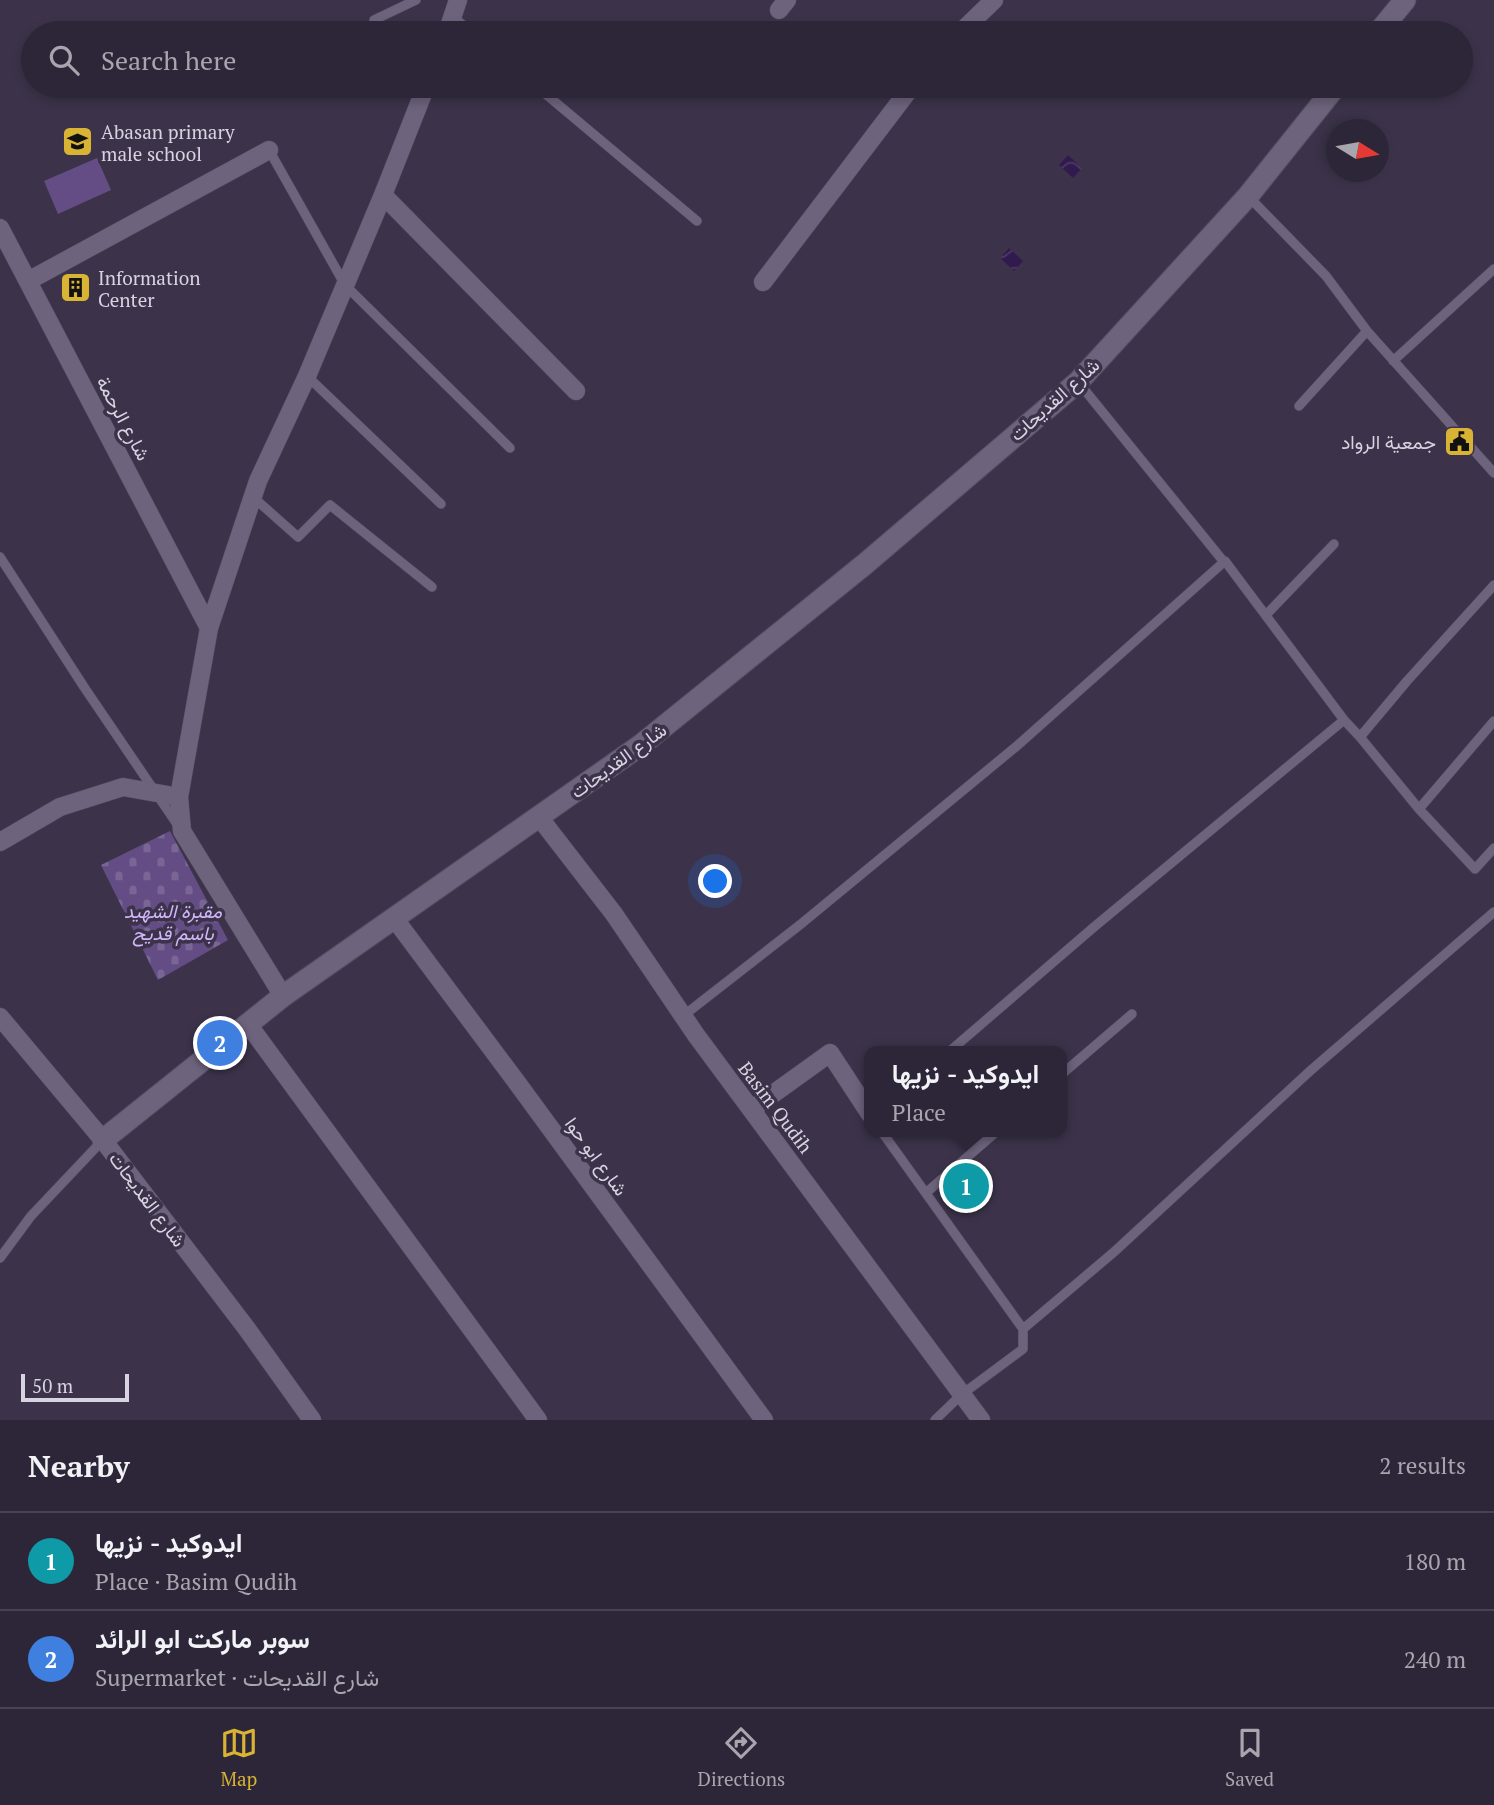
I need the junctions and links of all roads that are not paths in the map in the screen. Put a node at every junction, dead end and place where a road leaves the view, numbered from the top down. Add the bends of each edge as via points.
1 (416, 0) edge
2 (993, 0) edge
3 (1405, 0) edge
4 (374, 20) dead end
5 (972, 21) edge
6 (1388, 21) edge
7 (421, 98) edge
8 (550, 98) edge
9 (903, 98) edge
10 (1326, 98) edge
11 (268, 150) joint
12 (383, 195) junction
13 (1248, 197) junction
14 (697, 221) dead end
15 (0, 228) edge
16 (1494, 268) edge
17 (28, 281) junction
18 (763, 282) dead end
19 (345, 285) junction
20 (1367, 331) junction
21 (1393, 361) junction
22 (307, 376) junction
23 (1078, 382) junction
24 (576, 391) dead end
25 (1299, 407) dead end
26 (510, 447) dead end
27 (1494, 473) edge
28 (253, 497) junction
29 (441, 504) dead end
30 (1334, 544) dead end
31 (0, 557) edge
32 (1225, 561) junction
33 (4, 572) edge
34 (1494, 585) edge
35 (432, 587) dead end
36 (1266, 615) junction
37 (209, 628) junction
38 (1344, 720) junction
39 (1494, 721) edge
40 (1360, 737) junction
41 (154, 793) junction
42 (179, 797) junction
43 (1419, 809) junction
44 (539, 817) junction
45 (182, 831) junction
46 (0, 842) edge
47 (1494, 848) edge
48 (1494, 912) edge
49 (394, 918) junction
50 (283, 996) junction
51 (1132, 1014) dead end
52 (683, 1016) junction
53 (0, 1017) edge
54 (248, 1024) junction
55 (956, 1046) edge
56 (1067, 1070) edge
57 (864, 1105) edge
58 (751, 1109) junction
59 (886, 1137) edge
60 (990, 1137) edge
61 (103, 1140) junction
62 (927, 1192) junction
63 (0, 1258) edge
64 (1023, 1329) junction
65 (961, 1395) junction
66 (312, 1420) edge
67 (538, 1420) edge
68 (764, 1420) edge
69 (935, 1420) edge
70 (981, 1420) edge

1 - 4 lane
2 - 5 street
3 - 6 street
7 - 12 street
8 - 14 lane
9 - 18 street
10 - 13 street, شارع القديحات
11 - 17 street
11 - 19 lane
12 - 19 street
12 - 24 street
13 - 20 lane via 1326,276
13 - 23 street, شارع القديحات
15 - 17 street, شارع الرحمة
16 - 21 lane
17 - 37 street, شارع الرحمة
19 - 22 street
19 - 26 lane
20 - 21 lane
20 - 25 lane
21 - 27 lane
22 - 28 street
22 - 29 lane
23 - 32 lane
23 - 44 street, شارع القديحات via 662,728
28 - 35 lane via 298,537 330,505
28 - 37 street
30 - 36 lane
31 - 33 lane
32 - 36 lane
32 - 52 lane via 1018,745
33 - 41 lane
34 - 40 lane
36 - 38 lane
37 - 42 street
38 - 40 lane
38 - 55 lane
39 - 43 lane
40 - 43 lane
41 - 42 street
41 - 45 lane
41 - 46 street via 123,787 60,807
42 - 45 street
43 - 47 lane via 1475,869
44 - 49 street, شارع القديحات
44 - 52 street, Basim Qudih via 614,914
45 - 50 street
48 - 64 lane
49 - 50 street, شارع القديحات
49 - 68 street, شارع ابو حوا
50 - 54 street, شارع القديحات
51 - 56 lane
52 - 58 street, Basim Qudih
53 - 61 street
54 - 61 street, شارع القديحات
54 - 67 street
57 - 58 street via 830,1053
58 - 65 street, Basim Qudih
59 - 62 lane
60 - 62 lane
61 - 63 lane via 31,1216
61 - 66 street, شارع القديحات
62 - 64 lane
64 - 65 lane via 1023,1349
65 - 69 lane
65 - 70 street, Basim Qudih

